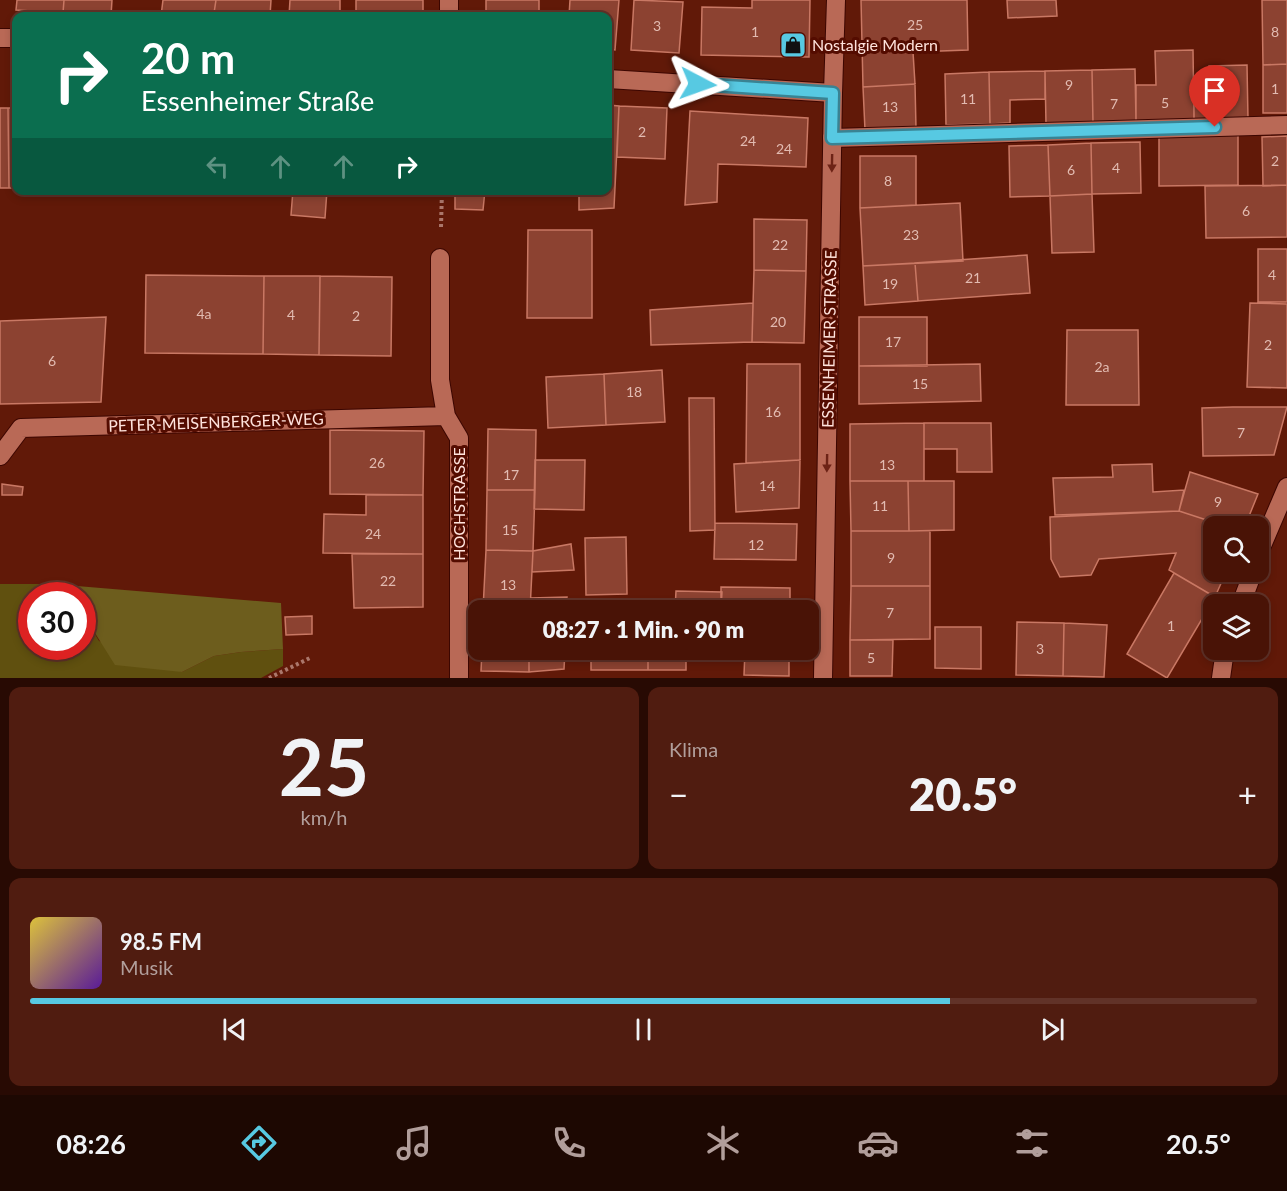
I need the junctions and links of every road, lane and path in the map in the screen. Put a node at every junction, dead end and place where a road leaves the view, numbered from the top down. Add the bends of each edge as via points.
1 (836, 0) edge
2 (612, 79) edge
3 (833, 93) junction
4 (1287, 125) edge
5 (832, 138) junction
6 (442, 195) edge
7 (440, 258) joint
8 (446, 416) junction
9 (0, 456) edge
10 (1287, 487) edge
11 (1269, 529) edge
12 (312, 657) dead end
13 (1224, 660) edge
14 (269, 678) edge
15 (459, 678) edge
16 (824, 678) edge
17 (1221, 678) edge

1 - 3 street, ESSENHEIMER STRASSE
2 - 3 street
3 - 5 street, ESSENHEIMER STRASSE
4 - 5 street
5 -> 16 street, ESSENHEIMER STRASSE
6 - 7 path
7 - 8 street, HOCHSTRASSE via 440,380
8 - 9 street, PETER-MEISENBERGER-WEG via 21,428
8 - 15 street, HOCHSTRASSE via 459,438
10 - 11 street
12 - 14 path
13 - 17 street

